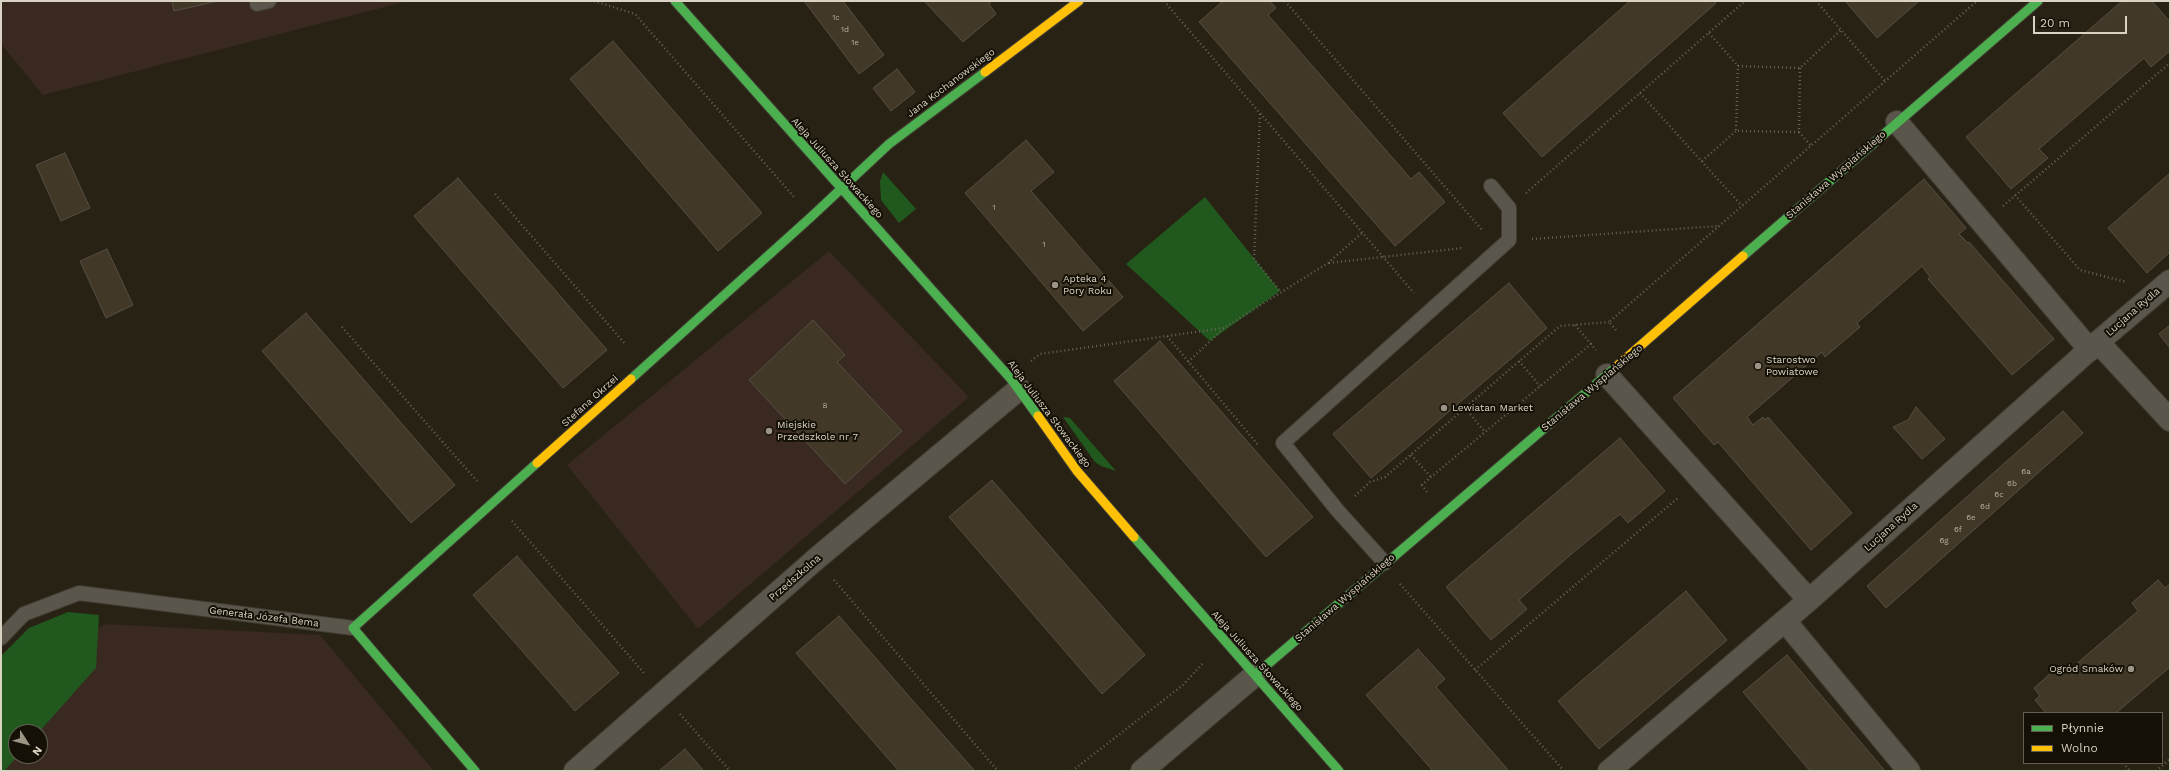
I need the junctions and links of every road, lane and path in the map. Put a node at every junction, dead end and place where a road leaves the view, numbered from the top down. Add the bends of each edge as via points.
1 (594, 1) edge
2 (675, 1) edge
3 (1079, 1) edge
4 (1164, 1) edge
5 (1286, 1) edge
6 (1745, 1) edge
7 (1816, 1) edge
8 (1978, 1) edge
9 (2038, 1) edge
10 (1841, 30) junction
11 (1708, 33) junction
12 (2170, 63) edge
13 (1738, 66) junction
14 (1800, 68) junction
15 (1885, 81) junction
16 (1640, 93) junction
17 (1260, 114) junction
18 (1897, 122) junction
19 (1736, 131) junction
20 (1799, 132) junction
21 (1811, 146) junction
22 (1702, 161) junction
23 (1491, 186) dead end
24 (840, 188) junction
25 (495, 194) dead end
26 (2016, 195) junction
27 (1742, 206) junction
28 (1509, 208) junction
29 (811, 217) junction
30 (1982, 224) junction
31 (1719, 226) junction
32 (1362, 232) junction
33 (1501, 245) junction
34 (1383, 257) junction
35 (1328, 263) junction
36 (2164, 286) edge
37 (1280, 291) junction
38 (1430, 311) junction
39 (1609, 322) junction
40 (1574, 324) junction
41 (342, 327) dead end
42 (1224, 328) junction
43 (1167, 336) junction
44 (1591, 344) junction
45 (2094, 346) junction
46 (1634, 352) junction
47 (1519, 361) junction
48 (1188, 362) junction
49 (645, 366) junction
50 (1610, 373) junction
51 (1014, 384) junction
52 (1540, 386) junction
53 (1464, 408) junction
54 (2170, 420) edge
55 (1485, 432) junction
56 (1283, 443) junction
57 (1411, 454) junction
58 (1431, 477) junction
59 (1681, 495) dead end
60 (494, 501) junction
61 (1338, 511) junction
62 (1444, 512) junction
63 (816, 559) junction
64 (1384, 564) junction
65 (1809, 600) junction
66 (1785, 620) junction
67 (353, 628) junction
68 (1, 638) edge
69 (1224, 641) junction
70 (1475, 670) junction
71 (1255, 675) junction
72 (662, 694) junction
73 (2170, 758) edge
74 (475, 771) edge
75 (575, 771) edge
76 (730, 771) edge
77 (998, 771) edge
78 (1072, 771) edge
79 (1142, 771) edge
80 (1339, 771) edge
81 (1564, 771) edge
82 (1609, 771) edge
83 (1909, 771) edge
84 (2156, 771) edge

1 - 29 path via 635,14
2 - 24 street, Aleja Juliusza Słowackiego
3 - 24 street, Jana Kochanowskiego via 889,144
4 - 17 path
5 - 33 path
6 - 11 path
7 - 10 path
8 - 15 path
9 - 18 street, Stanisława Wyspiańskiego
10 - 14 path
10 - 15 path
11 - 13 path
11 - 16 path
12 - 26 path
13 - 14 path
13 - 19 path
14 - 20 path
15 - 21 path
16 - 22 path
16 - 28 path
17 - 32 path
17 - 37 path via 1254,259
18 - 30 street
18 - 46 street, Stanisława Wyspiańskiego
19 - 20 path
19 - 22 path
20 - 21 path
21 - 27 path
22 - 27 path
23 - 28 lane
24 - 29 street, Stefana Okrzei
24 - 51 street, Aleja Juliusza Słowackiego
25 - 49 path
26 - 30 path
26 - 36 path via 2080,270
27 - 31 path
28 - 33 lane
29 - 49 street, Stefana Okrzei
30 - 45 street
31 - 33 path
31 - 39 path
32 - 34 path
32 - 35 path
33 - 34 path
33 - 38 lane
34 - 35 path
34 - 38 path
35 - 37 path
36 - 45 street, Lucjana Rydla
37 - 42 path
38 - 56 lane
39 - 40 path
39 - 46 path
40 - 44 path
40 - 47 path via 1560,326
41 - 60 path
42 - 43 path
42 - 48 path
43 - 48 path
43 - 51 path via 1040,354
44 - 50 path
44 - 52 path
45 - 54 street
45 - 65 street, Lucjana Rydla
46 - 50 street, Stanisława Wyspiańskiego
47 - 52 path
47 - 53 path
48 - 56 path via 1264,452
49 - 60 street, Stefana Okrzei
50 - 62 street, Stanisława Wyspiańskiego
50 - 65 street
51 - 63 street, Przedszkolna
51 - 69 street, Aleja Juliusza Słowackiego via 1077,471
52 - 55 path
53 - 55 path
53 - 57 path
55 - 58 path
56 - 61 lane
57 - 58 path
57 - 61 path via 1385,477 1370,482
58 - 62 path via 1422,485
59 - 70 path
60 - 67 street, Stefana Okrzei
60 - 72 path
61 - 64 lane
62 - 64 street, Stanisława Wyspiańskiego
63 - 72 street, Przedszkolna
63 - 77 path
64 - 70 path
64 - 71 street, Stanisława Wyspiańskiego
65 - 66 street, Lucjana Rydla
66 - 82 street, Lucjana Rydla
66 - 83 street
67 - 68 lane, Generała Józefa Bema via 79,594 24,614
67 - 74 street
69 - 71 street, Aleja Juliusza Słowackiego
69 - 78 path via 1182,685
70 - 81 path
71 - 79 street, Stanisława Wyspiańskiego
71 - 80 street, Aleja Juliusza Słowackiego
72 - 75 street, Przedszkolna
72 - 76 path
73 - 84 path

